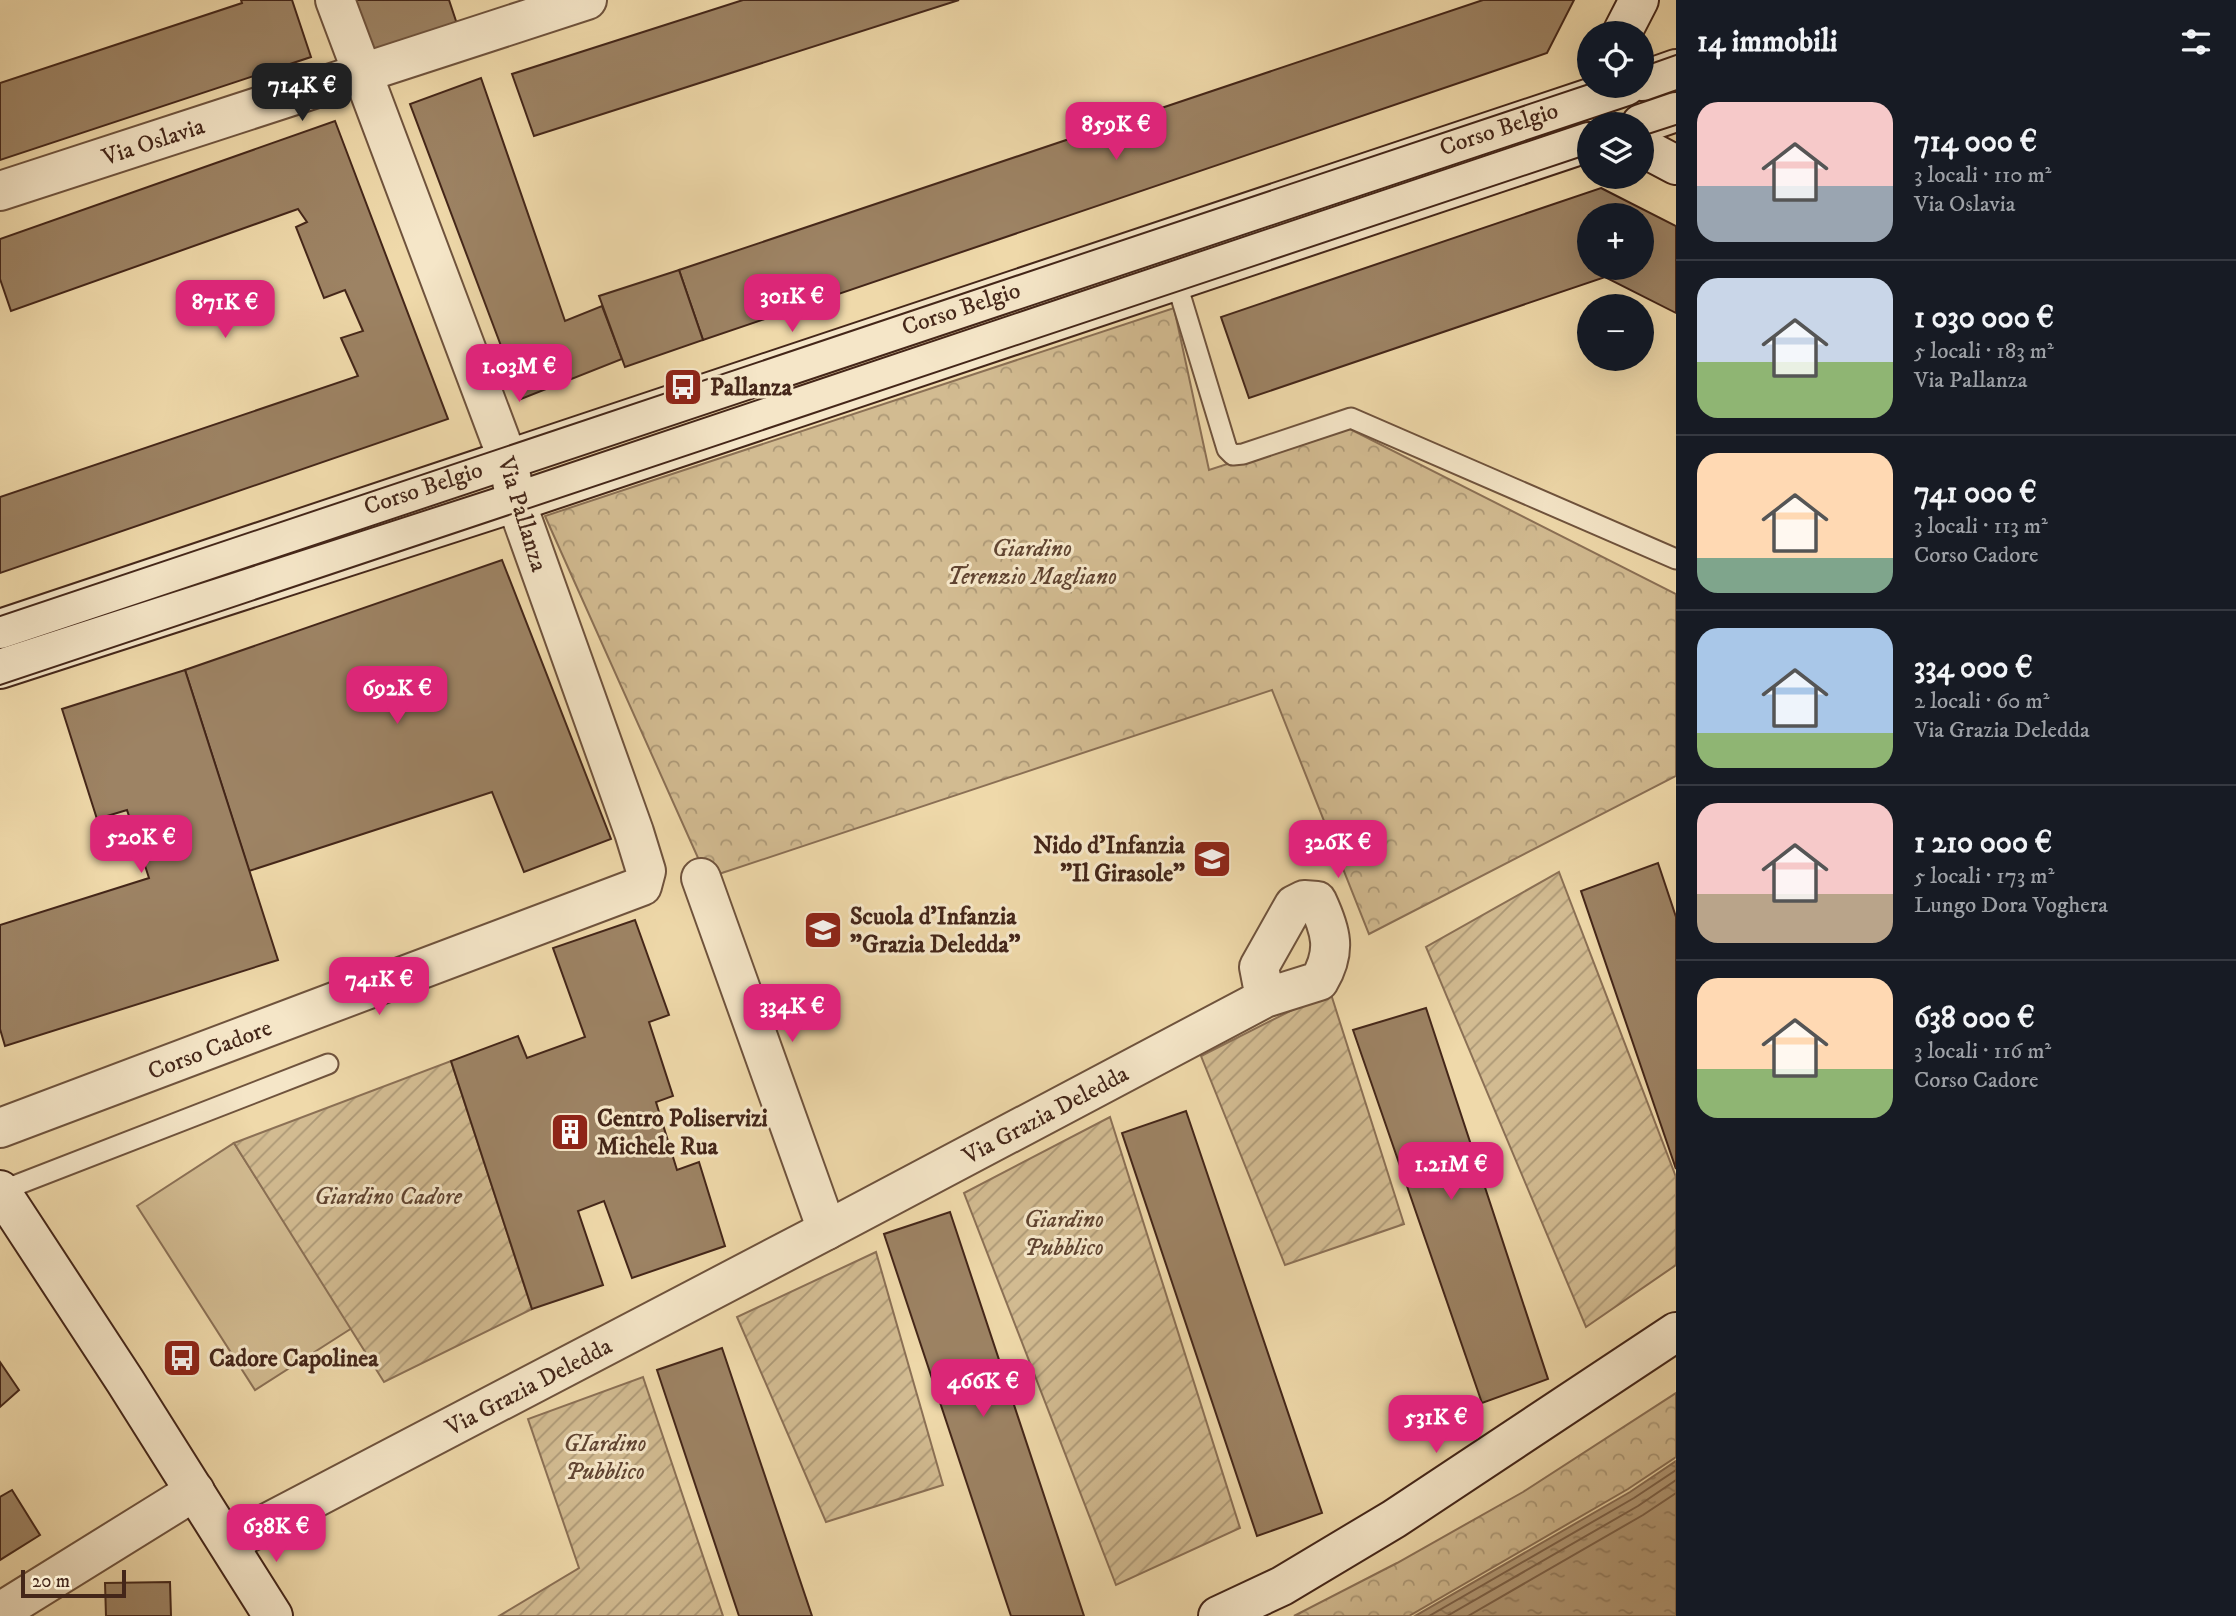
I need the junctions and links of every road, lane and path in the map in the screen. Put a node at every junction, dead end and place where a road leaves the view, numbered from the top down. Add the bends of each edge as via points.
1 (335, 0) edge
2 (587, 0) edge
3 (1639, 0) edge
4 (1628, 21) edge
5 (1676, 69) edge
6 (363, 72) junction
7 (1654, 77) edge
8 (1608, 98) edge
9 (1676, 113) edge
10 (1654, 120) edge
11 (1577, 146) edge
12 (1654, 153) edge
13 (1676, 165) edge
14 (0, 191) edge
15 (1176, 281) junction
16 (508, 460) junction
17 (516, 502) junction
18 (1676, 559) edge
19 (0, 629) edge
20 (0, 669) edge
21 (634, 832) joint
22 (701, 878) dead end
23 (1265, 998) dead end
24 (328, 1065) dead end
25 (0, 1128) edge
26 (0, 1190) edge
27 (827, 1230) junction
28 (1676, 1332) edge
29 (195, 1491) junction
30 (229, 1543) junction
31 (0, 1612) edge
32 (273, 1616) edge
33 (1218, 1616) edge

1 - 6 street, Via Pallanza
2 - 6 street, Via Oslavia
3 - 4 street
5 - 7 street
6 - 14 street, Via Oslavia
6 - 16 street, Via Pallanza
8 - 16 street, Corso Belgio
9 - 10 street
11 - 15 street, Corso Belgio
12 - 13 street
15 - 17 street, Corso Belgio
15 - 18 lane via 1227,449 1233,455 1351,418
16 - 17 street, Via Pallanza
16 - 19 street, Corso Belgio
17 - 20 street, Corso Belgio
17 - 21 street, Via Pallanza
21 - 25 street, Corso Cadore via 646,872 642,886
22 - 27 street
23 - 27 street, Via Grazia Deledda
24 - 26 lane
26 - 29 street
27 - 30 street, Via Grazia Deledda
28 - 33 street via 1395,1519 1282,1586
29 - 30 street
29 - 31 street
30 - 32 street

